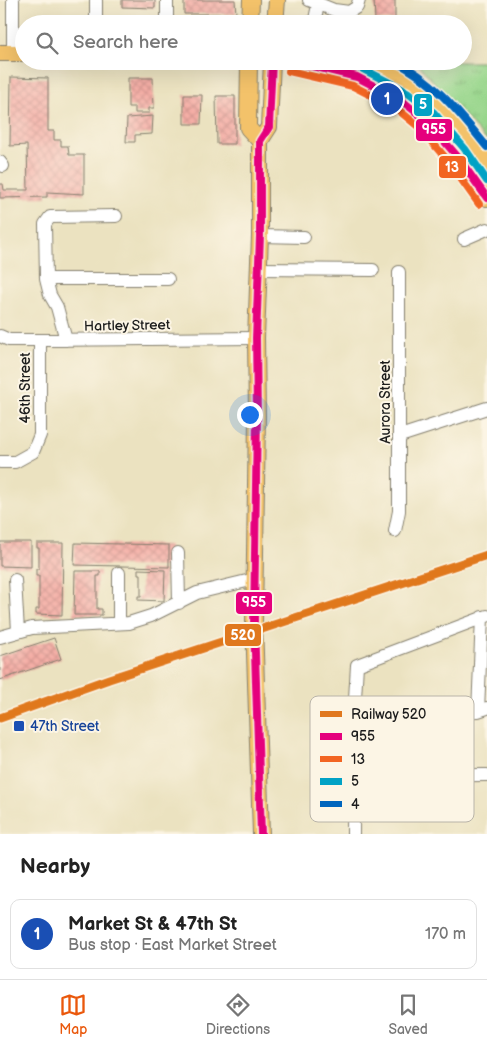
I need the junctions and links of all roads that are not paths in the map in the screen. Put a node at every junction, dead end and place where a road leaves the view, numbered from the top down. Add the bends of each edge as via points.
1 (13, 0) edge
2 (96, 0) edge
3 (167, 0) edge
4 (251, 0) edge
5 (278, 0) edge
6 (359, 0) edge
7 (313, 2) edge
8 (96, 15) edge
9 (167, 15) edge
10 (250, 15) edge
11 (276, 15) edge
12 (314, 15) edge
13 (343, 15) edge
14 (351, 15) edge
15 (12, 53) edge
16 (249, 70) edge
17 (272, 70) edge
18 (328, 70) edge
19 (388, 70) edge
20 (260, 141) junction
21 (487, 163) edge
22 (487, 198) edge
23 (116, 216) dead end
24 (487, 230) edge
25 (260, 236) junction
26 (304, 237) dead end
27 (464, 239) dead end
28 (258, 269) junction
29 (373, 270) dead end
30 (400, 272) dead end
31 (46, 279) junction
32 (168, 280) dead end
33 (0, 336) edge
34 (256, 338) junction
35 (40, 340) junction
36 (66, 340) junction
37 (487, 408) edge
38 (400, 436) junction
39 (0, 462) edge
40 (395, 531) dead end
41 (178, 553) dead end
42 (118, 573) dead end
43 (255, 579) junction
44 (15, 580) dead end
45 (179, 603) junction
46 (484, 617) edge
47 (118, 624) junction
48 (18, 631) junction
49 (0, 636) edge
50 (355, 696) edge
51 (483, 709) edge
52 (474, 775) edge
53 (487, 775) edge
54 (261, 834) edge

1 - 15 street
2 - 8 street
3 - 9 street
4 - 10 main road
5 - 11 main road
6 - 14 street
7 - 12 street
7 - 13 street
16 - 20 main road via 248,128
17 - 20 main road via 269,127
18 - 22 main road via 357,77 401,100 426,120
19 - 21 main road via 404,78 444,110
20 - 25 main road
23 - 31 street via 50,217 45,224
24 - 27 street
25 - 26 street
25 - 28 main road
28 - 29 street
28 - 34 main road
30 - 38 street, Aurora Street
31 - 32 street
31 - 36 street
33 - 35 street, Hartley Street via 9,340
34 - 36 street, Hartley Street
34 - 43 main road
35 - 36 street, Hartley Street
35 - 39 street, 46th Street via 40,435 33,452 14,462
37 - 38 street
38 - 40 street, Aurora Street via 400,511
41 - 45 street
42 - 47 street
43 - 45 street via 196,593
43 - 54 main road
44 - 48 street
45 - 47 street via 151,616
46 - 50 street via 357,665
46 - 51 street
47 - 48 street
48 - 49 street
52 - 53 street

